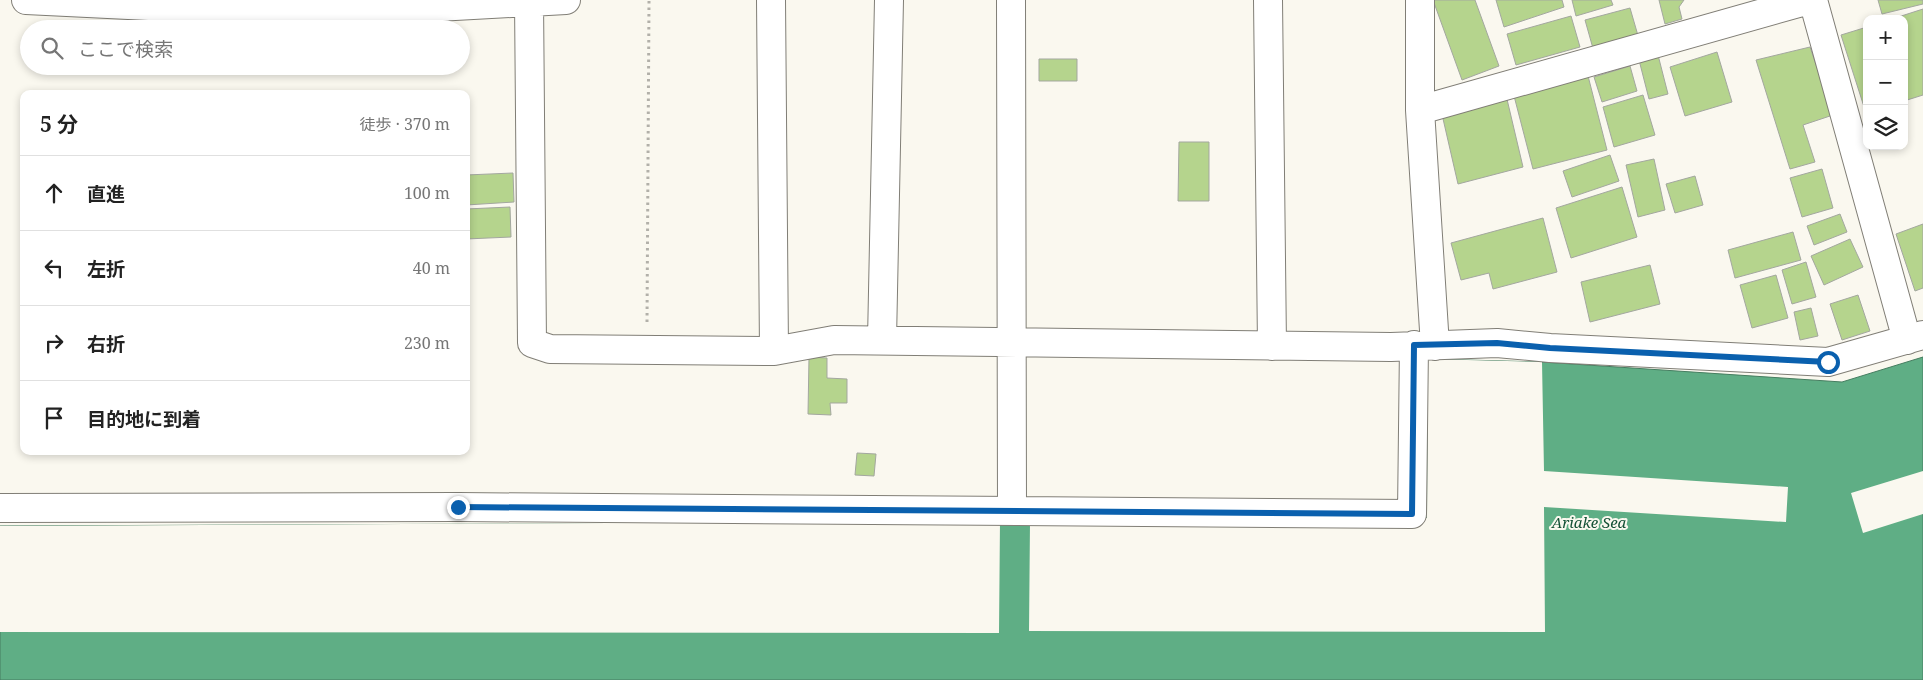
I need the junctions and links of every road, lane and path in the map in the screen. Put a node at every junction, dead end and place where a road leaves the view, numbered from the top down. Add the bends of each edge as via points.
1 (26, 0) edge
2 (566, 0) edge
3 (648, 0) edge
4 (771, 0) edge
5 (890, 0) edge
6 (1011, 0) edge
7 (1268, 0) edge
8 (1420, 0) edge
9 (1809, 0) edge
10 (1814, 0) edge
11 (529, 1) edge
12 (1420, 110) junction
13 (1915, 338) edge
14 (882, 340) junction
15 (1011, 342) junction
16 (1272, 346) junction
17 (1424, 346) junction
18 (647, 350) junction
19 (774, 351) junction
20 (0, 508) edge
21 (1012, 511) junction

1 - 11 street via 310,14
2 - 11 street
3 - 18 path
4 - 19 street
5 - 14 street
6 - 15 street
7 - 16 street
8 - 12 street
9 - 12 street
10 - 13 street
11 - 18 street via 532,343 550,349
12 - 17 street
13 - 17 street via 1828,362 1497,343
14 - 15 street
14 - 19 street via 834,340
15 - 16 street
15 - 21 street
16 - 17 street
17 - 21 street via 1412,514
18 - 19 street
20 - 21 street

